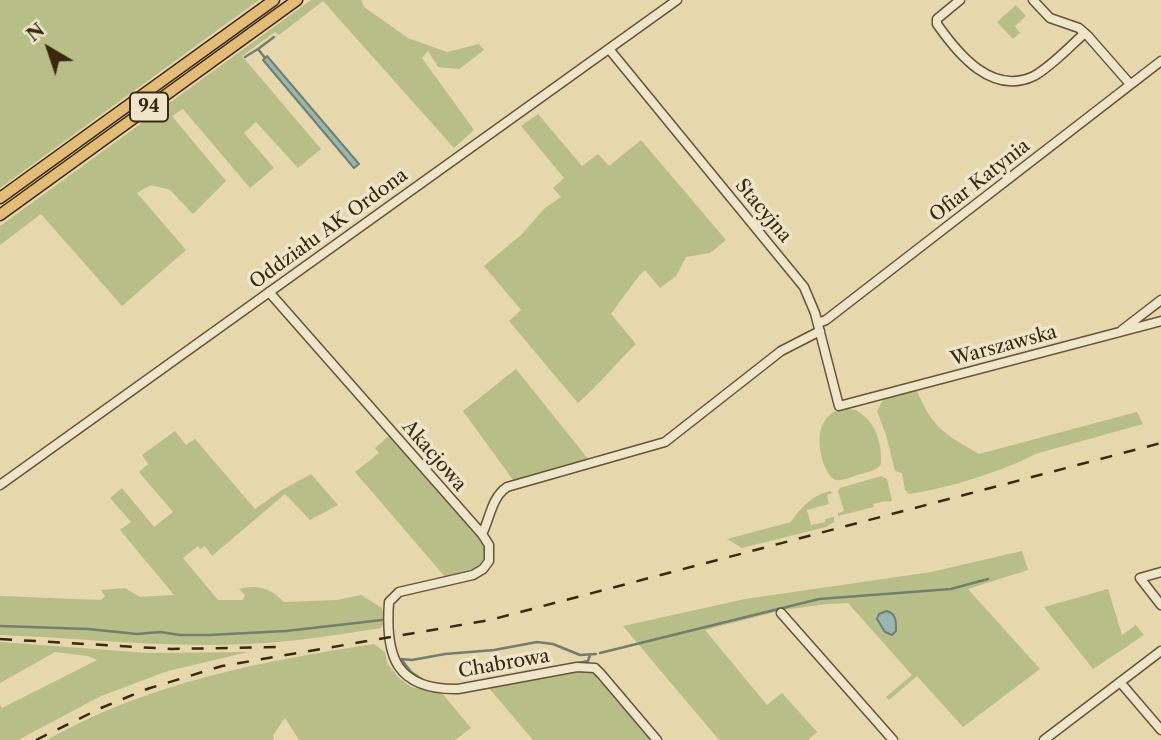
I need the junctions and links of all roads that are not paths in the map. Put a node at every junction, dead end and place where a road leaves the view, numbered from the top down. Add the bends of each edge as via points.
1 (274, 0) edge
2 (297, 0) edge
3 (677, 0) edge
4 (960, 0) edge
5 (1032, 0) edge
6 (1085, 33) junction
7 (609, 49) junction
8 (1161, 61) edge
9 (1130, 84) junction
10 (0, 198) edge
11 (0, 215) edge
12 (269, 292) junction
13 (1158, 302) edge
14 (1161, 320) edge
15 (819, 327) junction
16 (1120, 332) junction
17 (852, 402) joint
18 (0, 485) edge
19 (482, 534) junction
20 (1161, 572) edge
21 (1161, 605) edge
22 (781, 613) dead end
23 (1161, 651) edge
24 (1120, 682) junction
25 (1161, 730) edge
26 (657, 740) edge
27 (893, 740) edge
28 (1044, 740) edge

1 - 10 main road, 94
2 - 11 main road, 94
3 - 7 street, Oddziału AK Ordona
4 - 6 street via 936,24 972,66 1003,80 1035,75
5 - 6 street via 1050,18
6 - 9 street
7 - 12 street, Oddziału AK Ordona
7 - 15 street, Stacyjna via 794,274 809,296
8 - 9 street, Ofiar Katynia
9 - 15 street, Ofiar Katynia
12 - 18 street, Oddziału AK Ordona
12 - 19 street, Akacjowa
13 - 14 street, Warszawska via 1156,312
13 - 16 street, Warszawska
14 - 16 street
15 - 17 street, Stacyjna via 839,406
15 - 19 street, Ofiar Katynia via 781,351 665,442 502,491
16 - 17 street, Warszawska
19 - 26 street, Chabrowa via 490,555 480,572 399,592 389,602 388,627 400,670 434,689 458,689 591,667
20 - 21 street via 1140,578
22 - 27 street
23 - 24 street
24 - 25 street
24 - 28 street

